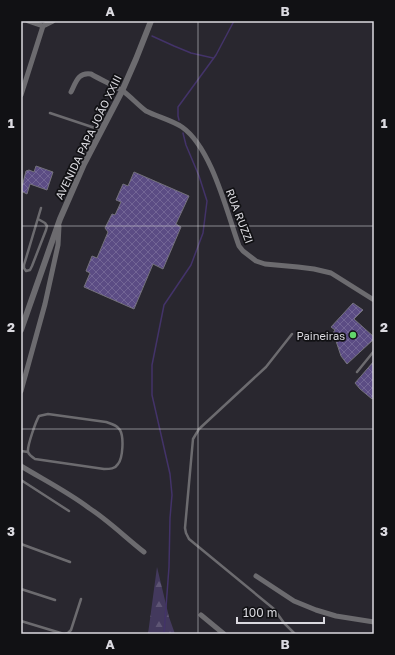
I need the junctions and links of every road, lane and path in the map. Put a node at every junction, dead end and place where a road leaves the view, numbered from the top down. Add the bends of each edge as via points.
1 (28, 21) edge
2 (52, 21) edge
3 (151, 21) edge
4 (43, 26) junction
5 (24, 78) edge
6 (122, 91) junction
7 (71, 92) dead end
8 (21, 95) edge
9 (50, 113) dead end
10 (101, 130) junction
11 (41, 208) dead end
12 (38, 219) junction
13 (60, 220) junction
14 (374, 300) edge
15 (21, 330) edge
16 (292, 334) dead end
17 (374, 351) edge
18 (357, 372) dead end
19 (21, 391) edge
20 (21, 451) edge
21 (28, 452) junction
22 (21, 466) edge
23 (21, 480) edge
24 (69, 511) dead end
25 (21, 544) edge
26 (144, 552) dead end
27 (70, 562) dead end
28 (256, 576) dead end
29 (21, 589) edge
30 (81, 599) dead end
31 (55, 600) dead end
32 (201, 615) dead end
33 (21, 621) edge
34 (374, 622) edge
35 (224, 634) edge
36 (295, 634) edge

1 - 4 street
2 - 4 street
3 - 6 street, AVENIDA PAPA JOÃO XXIII
4 - 5 street
5 - 8 street
6 - 7 street, RUA RUZZI via 86,73 79,76
6 - 10 street, AVENIDA PAPA JOÃO XXIII
6 - 14 street, RUA RUZZI via 147,111 183,128 195,140 204,153 243,251 265,264 331,273
9 - 10 lane
10 - 13 street, AVENIDA PAPA JOÃO XXIII
11 - 12 lane
12 - 12 lane via 24,265 26,270 30,270 32,266 47,226
13 - 15 street, AVENIDA PAPA JOÃO XXIII
13 - 19 street via 51,276
16 - 36 lane via 266,367 199,429 193,440 185,528 189,539 274,609
17 - 18 lane
20 - 21 lane
21 - 21 lane via 36,420 39,416 48,414 114,424 122,435 120,461 114,468 109,469 35,459
22 - 26 street via 102,516
23 - 24 lane
25 - 27 lane
28 - 34 street via 294,601 309,607 336,616
29 - 31 lane
30 - 33 lane via 68,633
32 - 35 street

